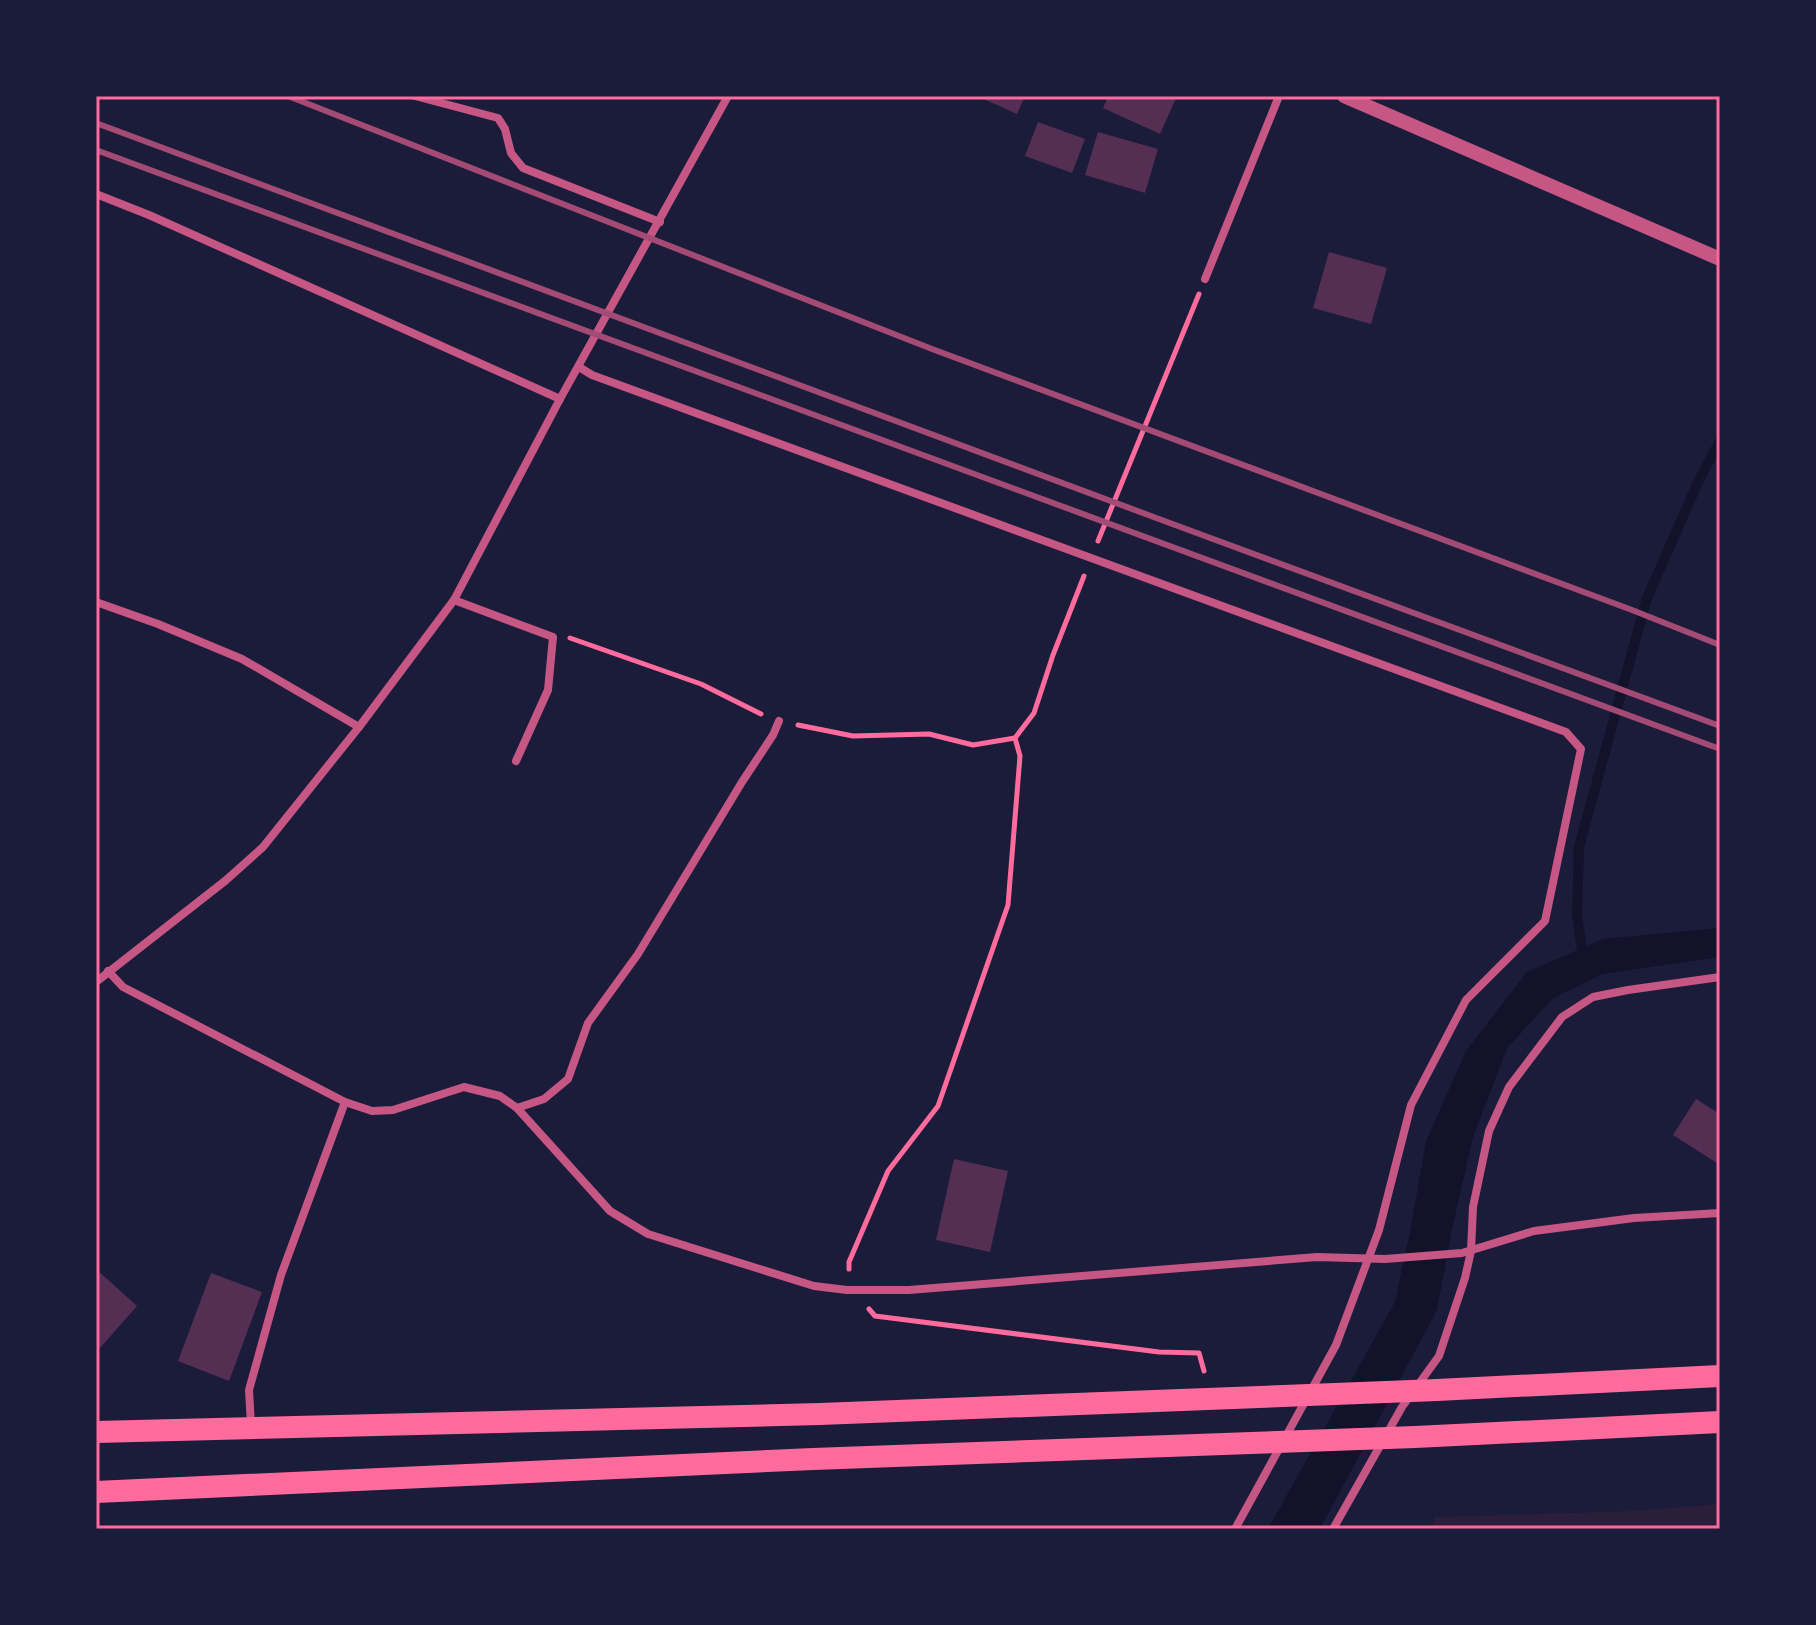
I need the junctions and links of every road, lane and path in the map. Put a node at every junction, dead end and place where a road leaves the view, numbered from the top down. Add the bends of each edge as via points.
1 (415, 96) edge
2 (728, 96) edge
3 (1279, 96) edge
4 (1344, 96) edge
5 (96, 194) edge
6 (660, 222) junction
7 (1720, 259) edge
8 (1205, 279) joint
9 (579, 367) junction
10 (560, 399) junction
11 (1091, 558) junction
12 (454, 600) junction
13 (96, 602) edge
14 (553, 637) junction
15 (779, 721) junction
16 (359, 727) junction
17 (1015, 738) junction
18 (516, 761) dead end
19 (108, 971) junction
20 (1720, 977) edge
21 (96, 982) edge
22 (345, 1102) junction
23 (517, 1108) junction
24 (1720, 1213) edge
25 (1466, 1252) junction
26 (1367, 1259) junction
27 (847, 1290) junction
28 (864, 1290) junction
29 (1720, 1376) edge
30 (1211, 1399) junction
31 (1720, 1422) edge
32 (251, 1428) junction
33 (96, 1432) edge
34 (96, 1492) edge
35 (1235, 1529) edge
36 (1333, 1529) edge

1 - 6 street via 498,118 511,153 523,168
2 - 6 street
3 - 8 street
4 - 7 street
5 - 10 street
6 - 9 street
8 - 11 path
9 - 10 street
9 - 11 street
10 - 12 street
11 - 17 path via 1034,713
11 - 26 street via 1566,732 1581,749 1545,921 1466,1000 1411,1105
12 - 14 street
12 - 16 street
13 - 16 street via 242,659
14 - 15 path via 574,639 701,684
14 - 18 street via 548,690
15 - 17 path via 853,736 929,734 973,745
15 - 23 street via 638,954 588,1023 568,1079 544,1099
16 - 19 street via 263,847
17 - 27 path via 1020,756 1008,905 938,1106 888,1171 849,1262
19 - 21 street
19 - 22 street via 123,987
20 - 25 street via 1593,997 1562,1017 1509,1087 1489,1131
22 - 23 street via 372,1111 393,1110 464,1087 500,1096
22 - 32 street via 277,1290 249,1390
23 - 27 street via 610,1211 648,1234 814,1286
24 - 25 street via 1534,1231
25 - 26 street
25 - 36 street via 1465,1278 1439,1356 1402,1407
26 - 28 street via 1317,1257
26 - 35 street via 1336,1345
27 - 28 street
28 - 30 path via 864,1303 875,1316 1199,1353
29 - 30 highway
30 - 32 highway
31 - 34 highway
32 - 33 highway

